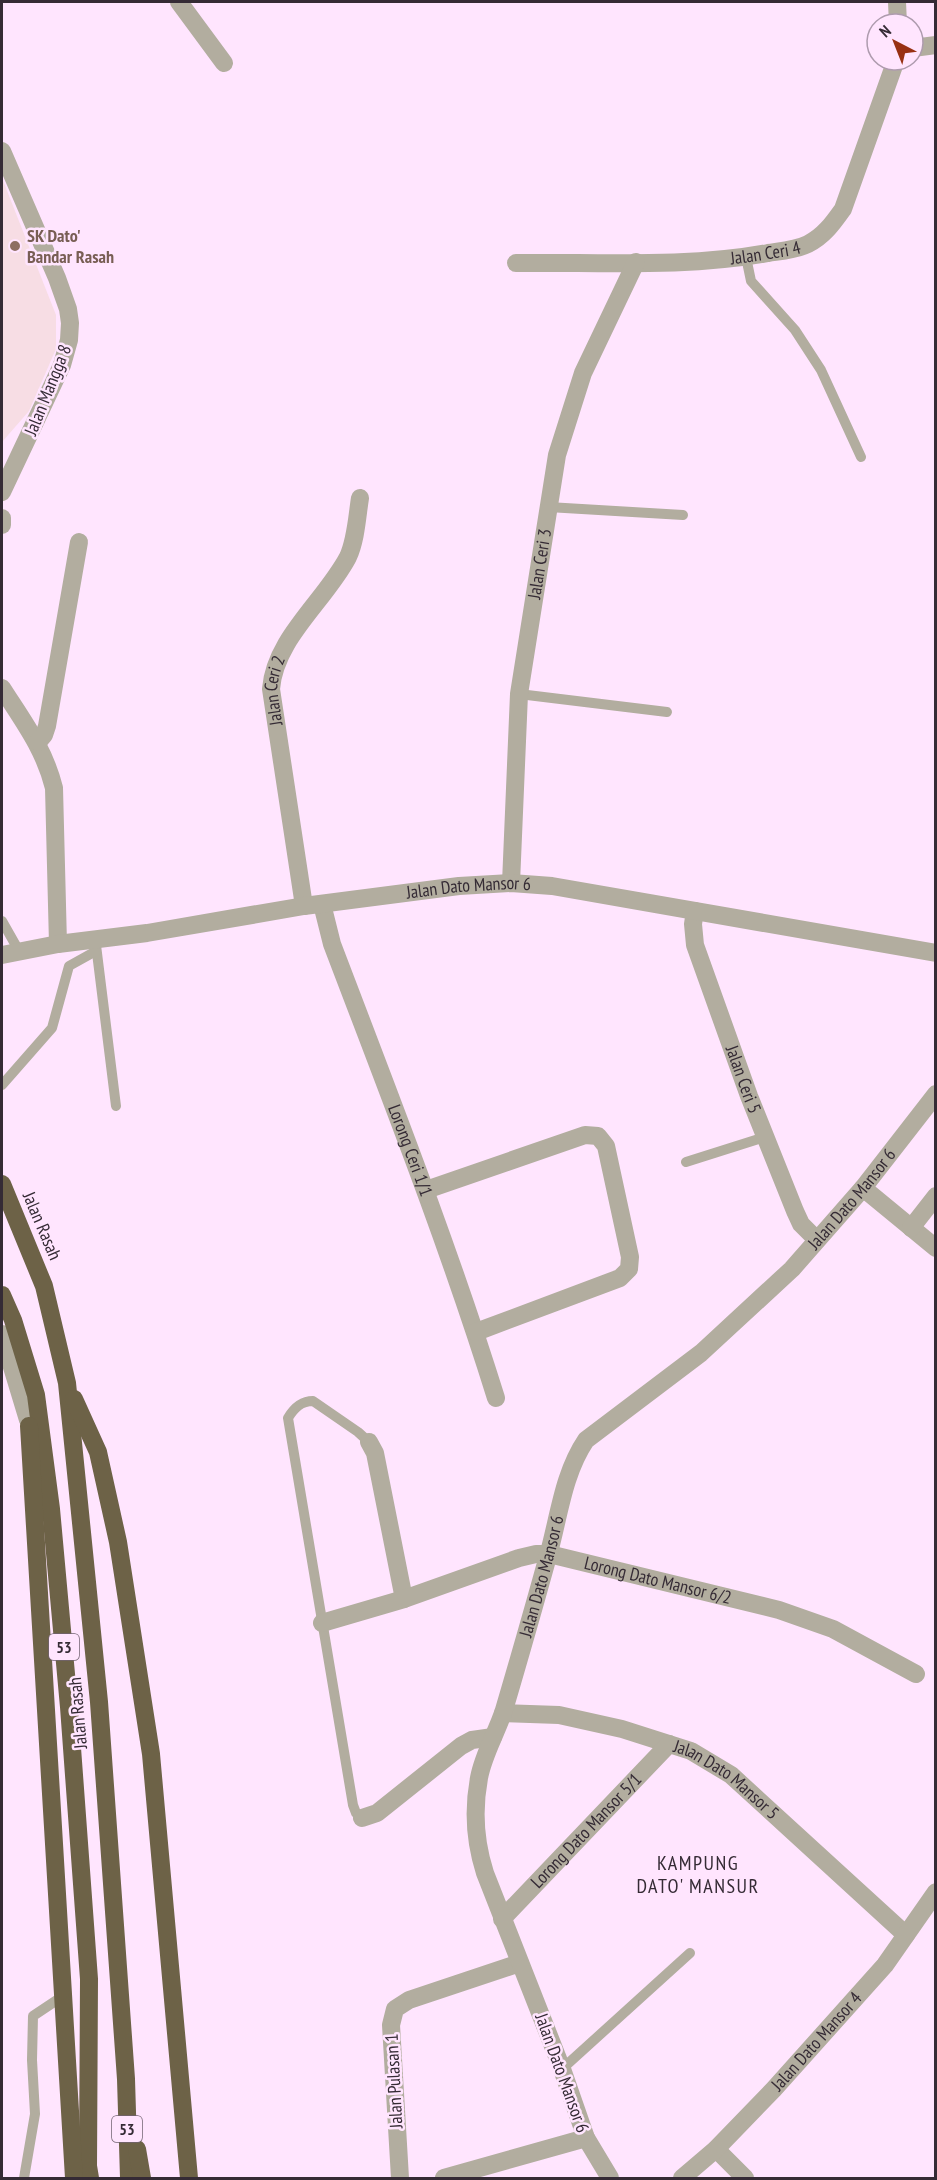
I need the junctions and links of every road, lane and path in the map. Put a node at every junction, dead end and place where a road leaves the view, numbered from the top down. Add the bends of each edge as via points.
1 (179, 2) edge
2 (224, 63) dead end
3 (892, 72) edge
4 (2, 151) edge
5 (746, 257) junction
6 (636, 262) junction
7 (516, 263) dead end
8 (861, 457) dead end
9 (2, 492) edge
10 (360, 498) dead end
11 (548, 507) junction
12 (683, 515) dead end
13 (2, 518) edge
14 (2, 525) edge
15 (79, 542) dead end
16 (2, 688) edge
17 (519, 694) junction
18 (667, 712) dead end
19 (38, 742) junction
20 (511, 883) junction
21 (322, 904) junction
22 (303, 906) junction
23 (695, 911) junction
24 (2, 921) edge
25 (58, 944) junction
26 (95, 945) junction
27 (10, 953) edge
28 (936, 953) edge
29 (2, 1085) edge
30 (936, 1094) edge
31 (116, 1106) dead end
32 (765, 1137) junction
33 (686, 1162) dead end
34 (2, 1184) edge
35 (863, 1188) junction
36 (426, 1190) junction
37 (936, 1196) edge
38 (911, 1228) junction
39 (817, 1240) junction
40 (936, 1248) edge
41 (2, 1295) edge
42 (7, 1327) edge
43 (476, 1332) junction
44 (5, 1359) edge
45 (67, 1383) junction
46 (496, 1398) dead end
47 (28, 1420) junction
48 (369, 1442) joint
49 (549, 1554) junction
50 (404, 1599) junction
51 (322, 1623) junction
52 (916, 1674) dead end
53 (503, 1713) junction
54 (493, 1737) junction
55 (669, 1744) junction
56 (362, 1818) joint
57 (936, 1892) edge
58 (502, 1919) junction
59 (906, 1935) junction
60 (690, 1953) dead end
61 (520, 1963) junction
62 (63, 1996) junction
63 (562, 2069) junction
64 (126, 2079) junction
65 (586, 2138) junction
66 (716, 2148) junction
67 (89, 2174) edge
68 (24, 2178) edge
69 (74, 2178) edge
70 (129, 2178) edge
71 (142, 2178) edge
72 (189, 2178) edge
73 (400, 2178) edge
74 (444, 2178) edge
75 (610, 2178) edge
76 (682, 2178) edge
77 (745, 2178) edge

1 - 2 street
3 - 5 street, Jalan Ceri 4 via 843,209 832,225 807,245
4 - 9 street, Jalan Mangga 8 via 57,278 70,323 62,365
5 - 6 street, Jalan Ceri 4
5 - 8 lane via 751,281 795,330 821,370
6 - 7 street, Jalan Ceri 4
6 - 11 street, Jalan Ceri 3 via 583,373 557,456
10 - 22 street, Jalan Ceri 2 via 349,555 331,586 294,633 272,672 271,689
11 - 12 lane
11 - 17 street, Jalan Ceri 3
13 - 14 street
15 - 19 street via 47,726
16 - 19 street
17 - 18 lane
17 - 20 street, Jalan Ceri 3
19 - 25 street via 54,788
20 - 21 street, Jalan Dato Mansor 6
20 - 23 street, Jalan Dato Mansor 6 via 552,886
21 - 22 street, Jalan Dato Mansor 6
21 - 36 street, Lorong Ceri 1/1 via 332,944
22 - 26 street, Jalan Dato Mansor 6
23 - 28 street, Jalan Dato Mansor 6
23 - 32 street, Jalan Ceri 5 via 695,945
24 - 27 lane
25 - 26 street, Jalan Dato Mansor 6
25 - 27 street, Jalan Dato Mansor 6
26 - 29 lane via 69,966 52,1028
26 - 31 lane
30 - 35 street, Jalan Dato Mansor 6
32 - 33 lane
32 - 39 street, Jalan Ceri 5 via 801,1224
34 - 45 highway, Jalan Rasah / 53 via 44,1286
35 - 38 street
35 - 39 street, Jalan Dato Mansor 6
36 - 43 street, Lorong Ceri 1/1
36 - 43 street via 585,1135 598,1136 606,1146 630,1257 629,1269 620,1278
37 - 38 street
38 - 40 street
39 - 49 street, Jalan Dato Mansor 6 via 701,1353 586,1440 570,1471
41 - 42 highway, Jalan Rasah / 53
42 - 44 street
42 - 47 highway
42 - 67 highway, Jalan Rasah / 53 via 36,1395 51,1509 88,1978
43 - 46 street, Lorong Ceri 1/1
44 - 47 street
45 - 64 highway, Jalan Rasah / 53 via 99,1702
45 - 72 highway via 98,1452 118,1542 151,1754
47 - 62 highway
48 - 50 street via 375,1453
48 - 51 lane via 313,1401 296,1406 288,1418
49 - 50 street, Lorong Dato Mansor 6/2 via 519,1558
49 - 52 street, Lorong Dato Mansor 6/2 via 805,1618
49 - 53 street, Jalan Dato Mansor 6
50 - 51 street, Lorong Dato Mansor 6/2
51 - 56 lane via 353,1804
53 - 54 street, Jalan Dato Mansor 6
53 - 55 street, Jalan Dato Mansor 5 via 559,1715
54 - 56 street via 461,1746 377,1813
54 - 58 street, Jalan Dato Mansor 6 via 479,1775 475,1807 480,1856
55 - 58 street, Lorong Dato Mansor 5/1
55 - 59 street, Jalan Dato Mansor 5 via 692,1751 731,1775
57 - 59 street, Jalan Dato Mansor 4
58 - 61 street, Jalan Dato Mansor 6
59 - 66 street, Jalan Dato Mansor 4 via 885,1965 774,2090
60 - 63 lane
61 - 63 street, Jalan Dato Mansor 6
61 - 73 street, Jalan Pulasan 1 via 409,2000 395,2009 391,2025
62 - 68 lane via 33,2016 35,2114
62 - 69 highway
63 - 65 street, Jalan Dato Mansor 6
64 - 70 highway, Jalan Rasah / 53
64 - 71 highway
65 - 74 street
65 - 75 street, Jalan Dato Mansor 6
66 - 76 street, Jalan Dato Mansor 4
66 - 77 street

